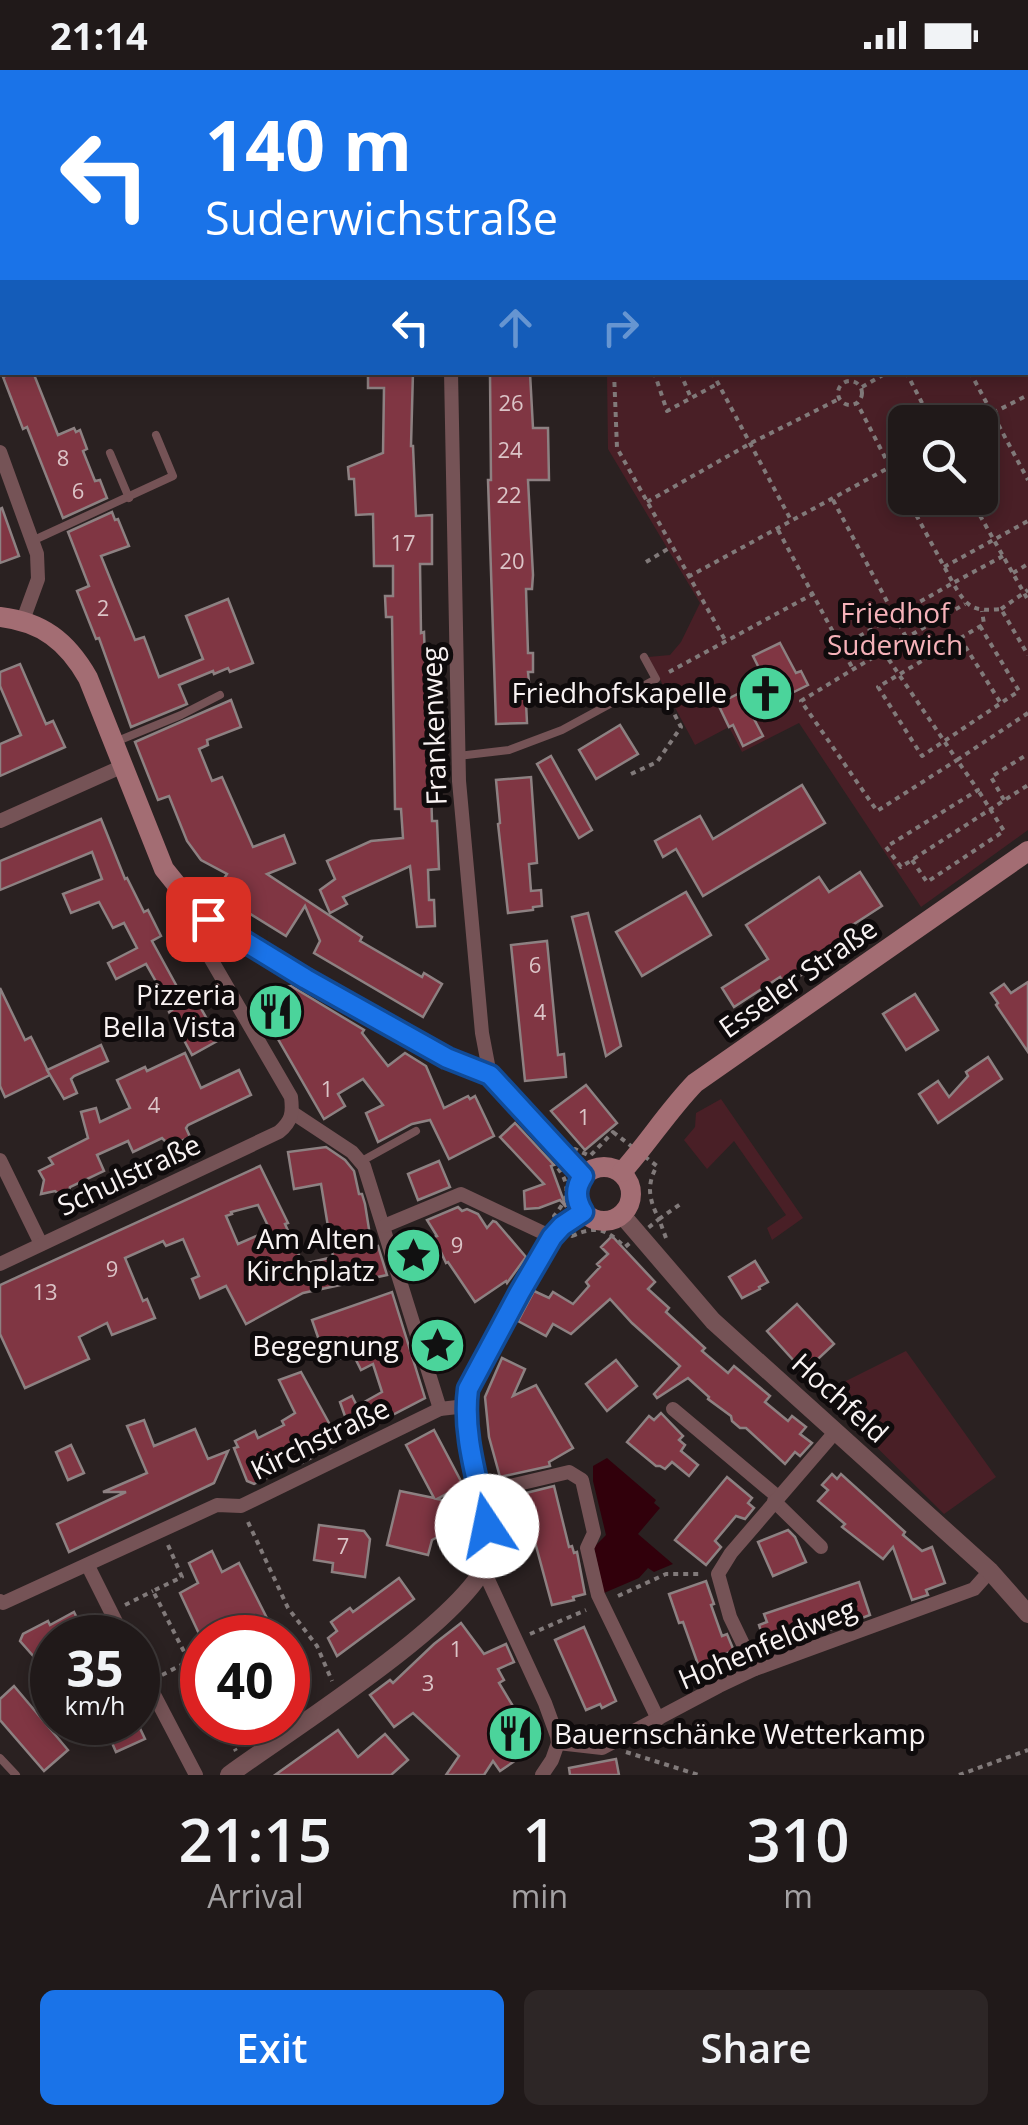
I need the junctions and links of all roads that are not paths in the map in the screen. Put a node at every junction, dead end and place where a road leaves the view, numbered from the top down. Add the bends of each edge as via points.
1 (451, 375) edge
2 (156, 434) dead end
3 (0, 452) edge
4 (110, 454) dead end
5 (129, 498) junction
6 (32, 541) junction
7 (0, 617) edge
8 (23, 620) junction
9 (644, 657) dead end
10 (220, 695) dead end
11 (114, 743) junction
12 (458, 756) junction
13 (123, 766) junction
14 (0, 821) edge
15 (1028, 851) edge
16 (208, 919) junction
17 (490, 1075) junction
18 (292, 1113) junction
19 (416, 1131) dead end
20 (0, 1160) edge
21 (360, 1162) junction
22 (622, 1172) junction
23 (583, 1176) junction
24 (583, 1212) junction
25 (622, 1214) junction
26 (384, 1226) junction
27 (552, 1237) junction
28 (41, 1244) junction
29 (0, 1264) edge
30 (466, 1406) junction
31 (440, 1409) junction
32 (672, 1409) dead end
33 (836, 1431) junction
34 (480, 1494) junction
35 (776, 1499) junction
36 (821, 1548) dead end
37 (88, 1566) junction
38 (990, 1570) junction
39 (484, 1571) junction
40 (1, 1602) edge
41 (1028, 1614) edge
42 (112, 1615) edge
43 (755, 1669) junction
44 (160, 1706) edge
45 (658, 1719) junction
46 (558, 1743) junction
47 (0, 1758) edge
48 (236, 1770) edge
49 (16, 1775) edge
50 (196, 1775) edge
51 (542, 1775) edge

1 - 12 street, Frankenweg
2 - 5 lane via 173,476
3 - 6 street
4 - 5 lane
5 - 6 lane
6 - 8 street via 38,580
7 - 8 main road
8 - 11 main road via 47,632 78,662
9 - 12 lane via 656,679 562,730 509,750
10 - 11 lane
11 - 13 main road
12 - 17 street, Frankenweg
13 - 14 street
13 - 16 main road via 164,869
15 - 22 main road, Esseler Straße via 696,1084
16 - 17 main road via 447,1058
16 - 18 street via 208,954 291,1097
17 - 23 main road
18 - 21 street
18 - 28 street, Schulstraße via 279,1132
19 - 21 lane
20 - 28 street
21 - 26 street
22 - 23 main road via 601,1166
22 - 25 main road via 632,1193
23 - 24 main road via 577,1198
24 - 25 main road via 602,1221
24 - 27 street
25 - 33 street, Hochfeld via 713,1320
26 - 27 street via 461,1194
26 - 31 street
27 - 30 street via 468,1389
28 - 29 street, Schulstraße
30 - 31 street, Kirchstraße
30 - 34 street
31 - 37 street, Kirchstraße via 241,1506 217,1505
32 - 35 street
33 - 35 street
33 - 38 street, Hochfeld
34 - 39 street via 492,1548
34 - 45 street via 569,1472 582,1480 594,1533 587,1548 601,1603
35 - 36 street
35 - 43 street via 718,1574
37 - 40 street, Kirchstraße
37 - 42 street
38 - 41 street, Hochfeld
38 - 43 street, Hohenfeldweg via 974,1589
39 - 46 street
39 - 48 street via 399,1653
43 - 45 street, Hohenfeldweg
44 - 50 street
45 - 46 street, Hohenfeldweg via 602,1748
46 - 51 street
47 - 49 lane

